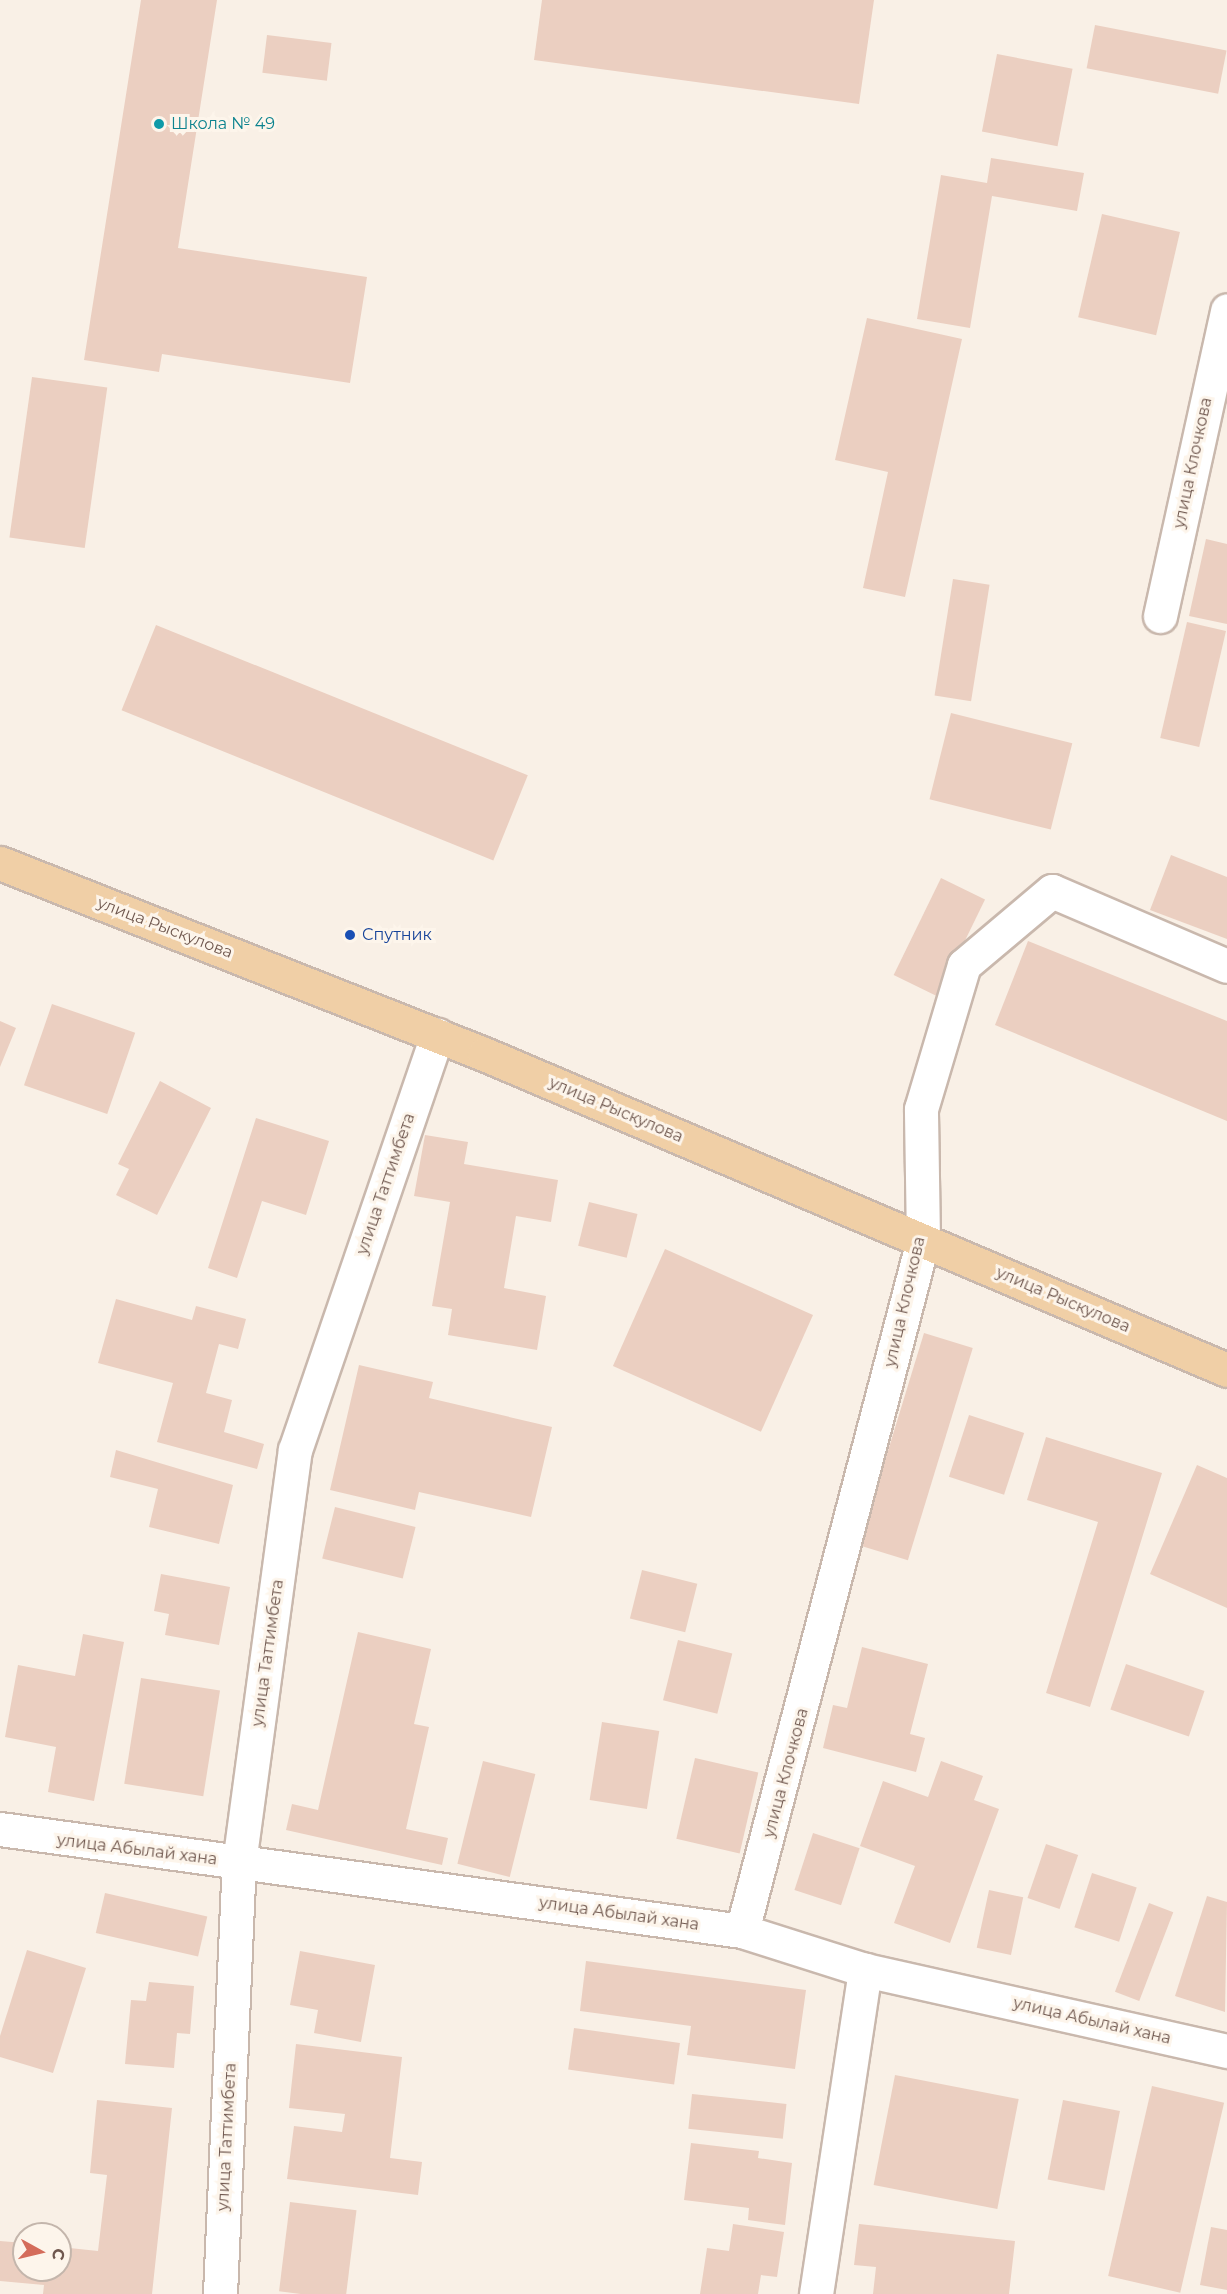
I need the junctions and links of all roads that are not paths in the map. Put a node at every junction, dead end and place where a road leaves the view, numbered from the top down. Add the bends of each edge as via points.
1 (1227, 310) edge
2 (1160, 616) dead end
3 (0, 863) edge
4 (1227, 966) edge
5 (437, 1035) junction
6 (922, 1240) junction
7 (1227, 1370) edge
8 (0, 1829) edge
9 (239, 1863) junction
10 (742, 1931) junction
11 (865, 1970) junction
12 (1227, 2051) edge
13 (220, 2294) edge
14 (816, 2294) edge

1 - 2 street, улица Клочкова
3 - 5 main road, улица Рыскулова
4 - 6 street, улица Клочкова via 1052,891 964,964 921,1109
5 - 6 main road, улица Рыскулова
5 - 9 street, улица Таттимбета via 295,1450
6 - 7 main road, улица Рыскулова
6 - 10 street, улица Клочкова via 788,1770
8 - 9 street, улица Абылай хана
9 - 10 street, улица Абылай хана
9 - 13 street, улица Таттимбета
10 - 11 street, улица Абылай хана
11 - 12 street, улица Абылай хана
11 - 14 street

